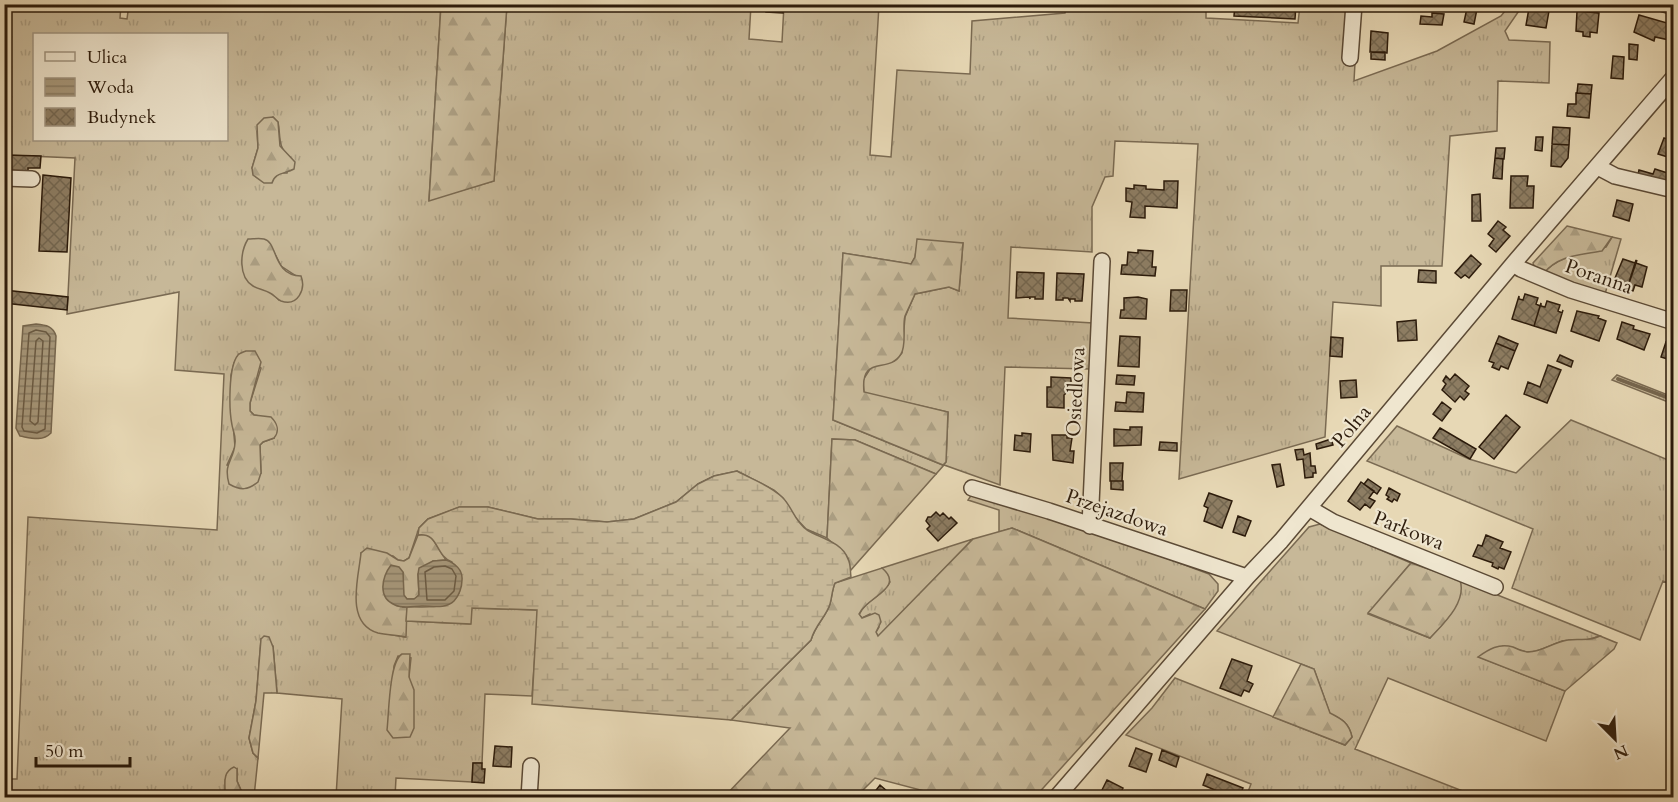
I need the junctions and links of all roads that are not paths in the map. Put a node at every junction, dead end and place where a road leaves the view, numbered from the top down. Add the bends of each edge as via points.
1 (1354, 4) edge
2 (1664, 4) edge
3 (1674, 7) edge
4 (1350, 58) dead end
5 (1674, 77) edge
6 (1598, 167) junction
7 (4, 178) edge
8 (32, 179) dead end
9 (1674, 190) edge
10 (1102, 261) dead end
11 (1513, 264) junction
12 (1674, 322) edge
13 (972, 488) dead end
14 (1309, 508) junction
15 (1090, 526) junction
16 (1247, 577) junction
17 (1495, 586) dead end
18 (531, 765) dead end
19 (529, 798) edge
20 (1056, 798) edge

1 - 4 street
2 - 3 street
5 - 6 street, Polna
6 - 9 street via 1615,176
6 - 11 street, Polna
7 - 8 street
10 - 15 street, Osiedlowa
11 - 12 street, Poranna via 1571,290
11 - 14 street, Polna
13 - 15 street, Przejazdowa
14 - 16 street, Polna
14 - 17 street, Parkowa via 1333,522
15 - 16 street, Przejazdowa
16 - 20 street, Polna
18 - 19 street

